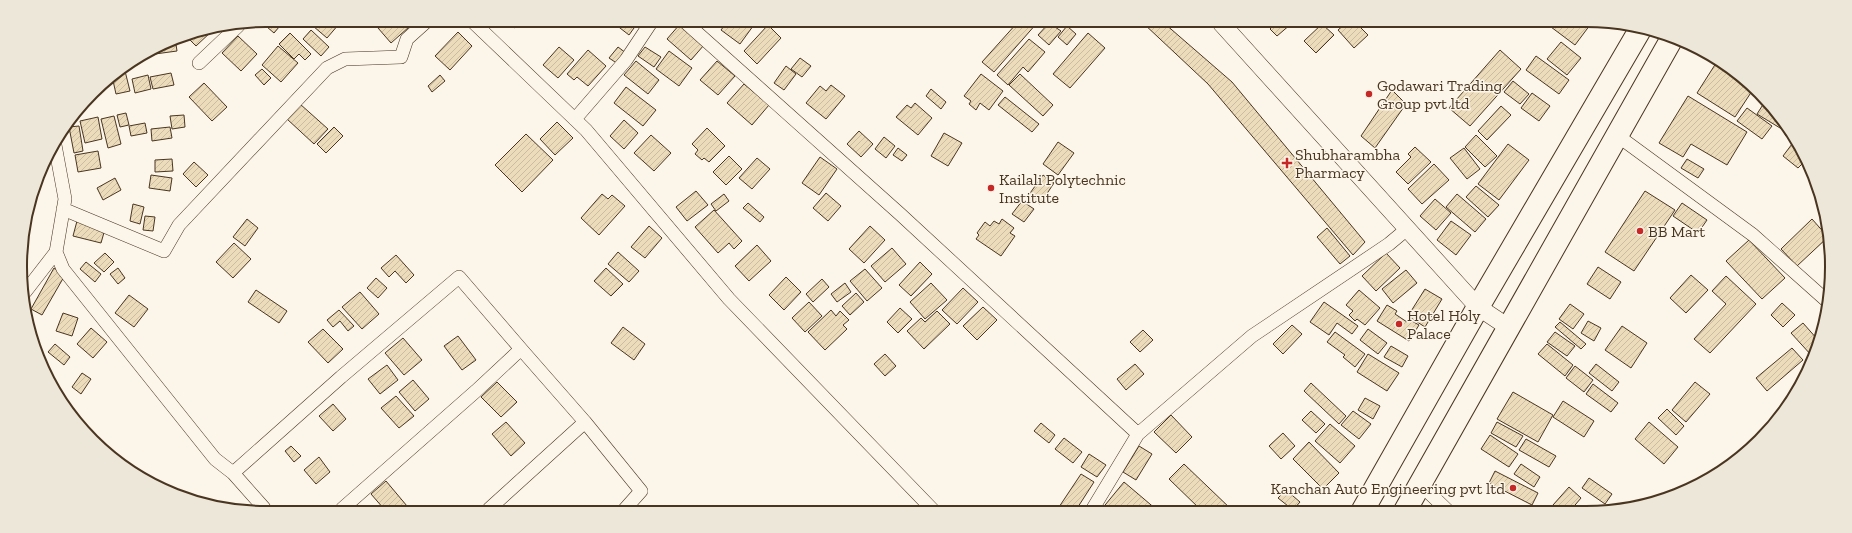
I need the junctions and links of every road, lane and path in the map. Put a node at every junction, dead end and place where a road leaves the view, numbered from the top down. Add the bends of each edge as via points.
1 (420, 27) edge
2 (478, 27) edge
3 (648, 27) edge
4 (691, 27) edge
5 (1225, 27) edge
6 (235, 29) edge
7 (1638, 33) edge
8 (1670, 43) edge
9 (199, 63) dead end
10 (575, 119) junction
11 (1618, 136) junction
12 (56, 152) edge
13 (63, 209) junction
14 (1407, 229) junction
15 (56, 252) junction
16 (28, 288) edge
17 (1823, 297) edge
18 (1478, 307) junction
19 (1508, 327) junction
20 (521, 349) junction
21 (585, 422) junction
22 (1138, 434) junction
23 (233, 473) junction
24 (1420, 484) junction
25 (262, 506) edge
26 (344, 506) edge
27 (492, 506) edge
28 (628, 506) edge
29 (929, 506) edge
30 (1094, 506) edge
31 (1365, 506) edge
32 (1406, 506) edge
33 (1443, 506) edge

1 - 13 street via 407,39 401,57 344,59 327,68 179,225 164,251
2 - 10 street
3 - 10 street via 626,60
4 - 22 street via 900,214
5 - 14 street
6 - 9 street
7 - 18 highway
8 - 11 highway
10 - 29 street via 596,140 729,299
11 - 17 street via 1753,235
11 - 19 highway
12 - 13 street via 65,199
13 - 15 street
14 - 18 street
14 - 22 street via 1389,244 1252,336
15 - 16 street
15 - 23 street via 63,269 215,459
18 - 19 street
18 - 31 highway
19 - 24 highway
20 - 21 street
20 - 23 street via 459,277
20 - 26 street
21 - 27 street
21 - 28 street via 641,491
22 - 30 street
23 - 25 street
24 - 32 highway
24 - 33 street

